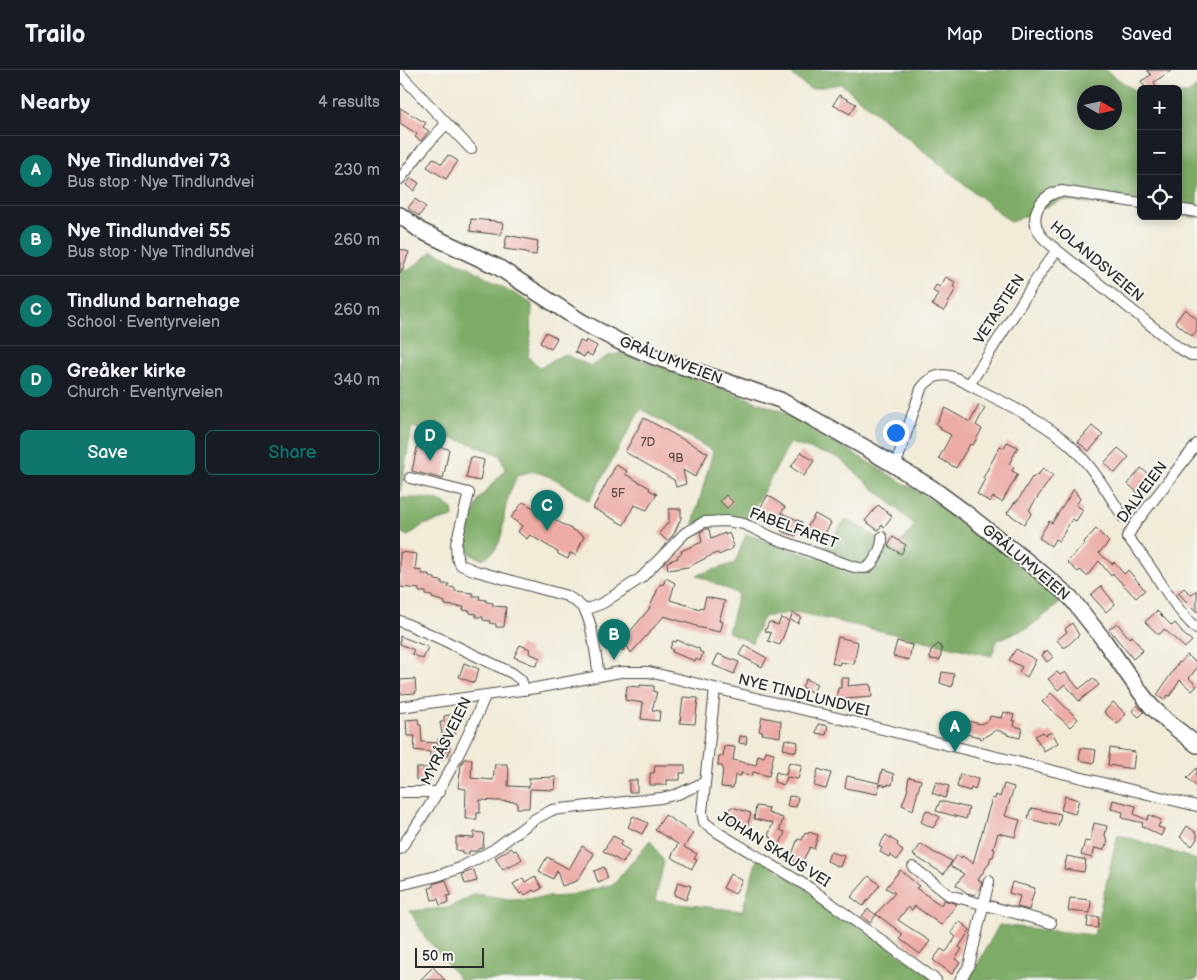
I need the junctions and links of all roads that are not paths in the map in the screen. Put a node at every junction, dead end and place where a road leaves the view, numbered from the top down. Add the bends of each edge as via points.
1 (400, 74) edge
2 (446, 124) junction
3 (471, 149) dead end
4 (400, 179) edge
5 (1137, 202) edge
6 (1182, 210) edge
7 (1197, 212) edge
8 (400, 214) edge
9 (1057, 250) junction
10 (1197, 355) edge
11 (969, 384) junction
12 (1197, 444) edge
13 (895, 467) junction
14 (410, 478) dead end
15 (1123, 517) dead end
16 (882, 537) dead end
17 (585, 610) junction
18 (400, 621) edge
19 (1197, 629) edge
20 (599, 676) junction
21 (715, 689) junction
22 (525, 690) junction
23 (485, 696) junction
24 (400, 707) edge
25 (1197, 745) edge
26 (705, 782) junction
27 (400, 792) edge
28 (438, 792) junction
29 (1197, 806) edge
30 (400, 849) edge
31 (913, 867) dead end
32 (989, 881) dead end
33 (400, 885) edge
34 (983, 905) junction
35 (1051, 923) dead end
36 (936, 980) edge
37 (960, 980) edge

1 - 2 street
2 - 3 street
2 - 4 street
5 - 9 street, HOLANDSVEIEN via 1068,192 1048,195 1038,208 1036,223 1040,235
6 - 7 street
8 - 13 main road, GRÅLUMVEIEN via 421,231 498,268 582,322 620,342 780,400
9 - 10 street, HOLANDSVEIEN via 1179,348
9 - 11 street, VETASTIEN
11 - 13 street via 944,375 925,383
11 - 15 street via 1029,417 1071,446 1087,463
12 - 19 street, DALVEIEN via 1127,537 1150,565 1161,586
13 - 25 main road, GRÅLUMVEIEN via 932,488 1060,588 1079,608 1152,706
14 - 17 street via 469,492 456,544 456,558 461,565 567,596
16 - 17 street, FABELFARET via 883,542 873,561 863,568 774,538 744,524 704,522 685,533 641,578 603,603
17 - 20 street
18 - 22 street via 512,674 521,680
20 - 21 street, NYE TINDLUNDVEI via 649,672
20 - 22 street, NYE TINDLUNDVEI
21 - 26 street, JOHAN SKAUS VEI
21 - 29 street, NYE TINDLUNDVEI
22 - 23 street, NYE TINDLUNDVEI
23 - 24 street, NYE TINDLUNDVEI
23 - 28 street, MYRÅSVEIEN
26 - 33 street via 661,798 552,810 460,868
26 - 36 street, JOHAN SKAUS VEI via 702,818 709,827 810,888
27 - 28 street
28 - 30 street, MYRÅSVEIEN
31 - 34 street via 949,896
32 - 34 street
34 - 35 street
34 - 37 street via 969,966

